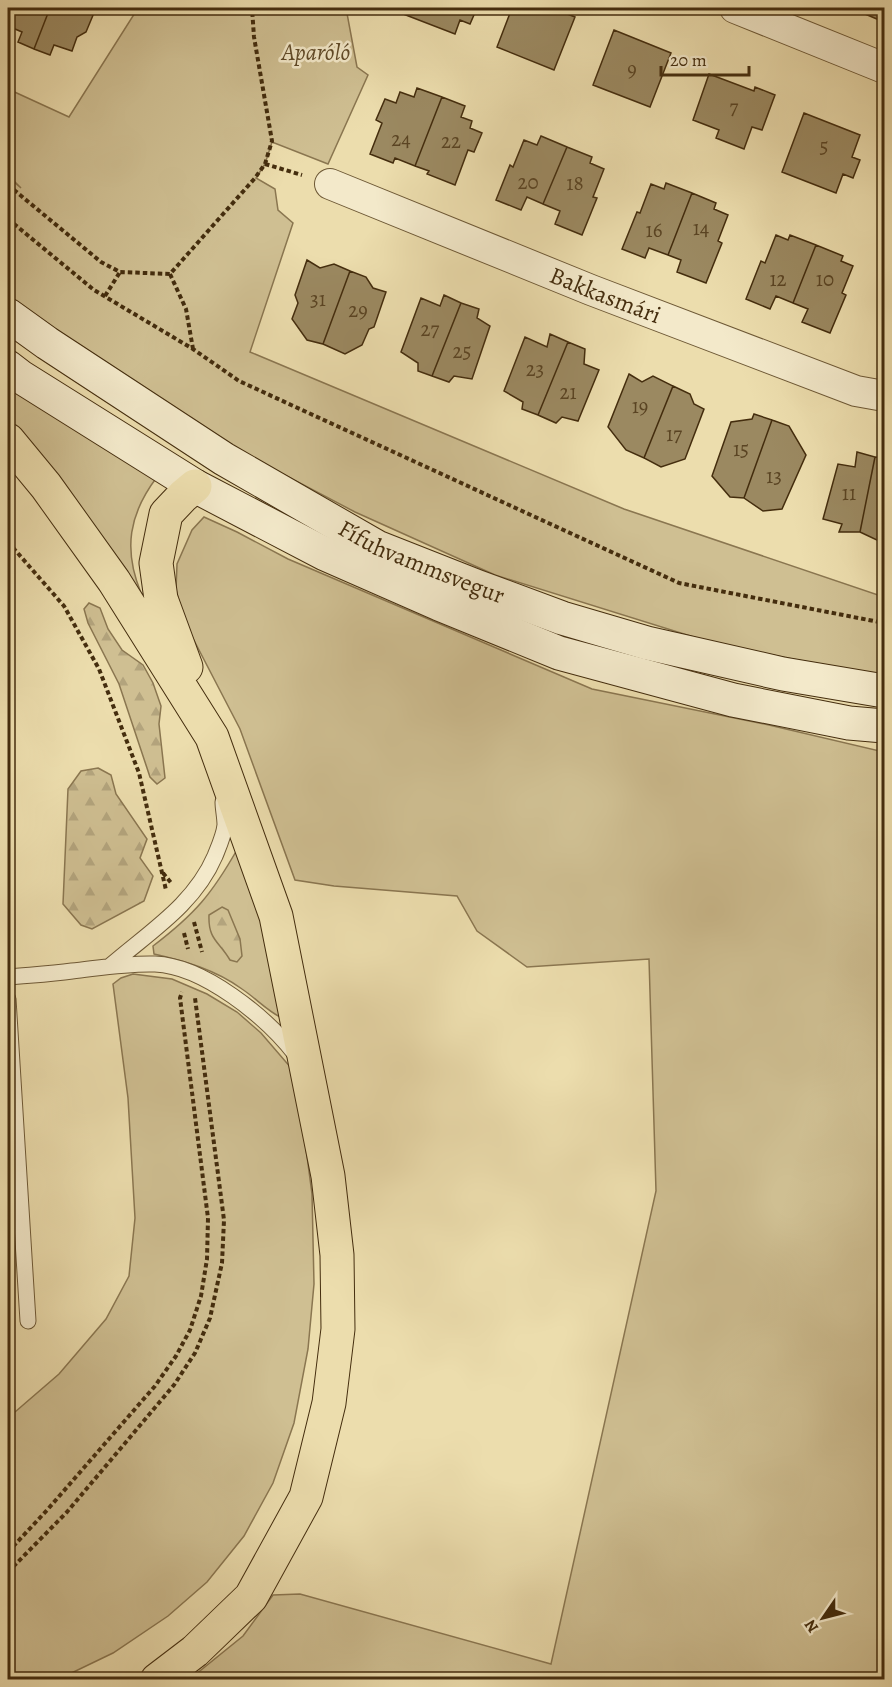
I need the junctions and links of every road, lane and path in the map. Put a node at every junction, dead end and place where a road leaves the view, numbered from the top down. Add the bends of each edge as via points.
1 (252, 8) edge
2 (735, 8) edge
3 (885, 68) edge
4 (265, 164) junction
5 (330, 184) joint
6 (8, 185) edge
7 (8, 219) edge
8 (120, 272) junction
9 (170, 274) junction
10 (105, 296) junction
11 (8, 315) edge
12 (193, 349) junction
13 (8, 367) edge
14 (885, 396) edge
15 (8, 440) edge
16 (195, 486) junction
17 (8, 542) edge
18 (377, 547) junction
19 (885, 623) edge
20 (885, 691) edge
21 (885, 726) edge
22 (215, 745) junction
23 (163, 873) dead end
24 (190, 914) dead end
25 (181, 924) dead end
26 (189, 957) dead end
27 (202, 960) dead end
28 (110, 966) junction
29 (8, 977) edge
30 (184, 982) dead end
31 (196, 994) dead end
32 (8, 999) edge
33 (307, 1068) junction
34 (28, 1321) dead end
35 (8, 1552) edge
36 (8, 1572) edge
37 (157, 1680) edge

1 - 4 path via 272,141
2 - 3 street
4 - 5 path
4 - 9 path
5 - 14 street, Bakkasmári via 668,320 856,391
6 - 8 path via 102,262
7 - 10 path
8 - 9 path
8 - 10 path
9 - 12 path via 186,309
10 - 12 path
11 - 18 main road, Fífuhvammsvegur via 224,459
12 - 19 path via 239,381 679,583
13 - 16 main road, Fífuhvammsvegur
15 - 22 main road via 114,581
16 - 18 main road via 220,485 327,537
16 - 21 main road, Fífuhvammsvegur via 325,554 559,653 733,700 849,723
16 - 22 main road via 166,514 156,563 161,599
17 - 23 path via 64,606 99,669 139,773
18 - 20 main road, Fífuhvammsvegur via 562,618 647,643 783,674
22 - 28 lane via 225,825 208,871 179,908
22 - 33 main road via 276,916
24 - 27 path
25 - 26 path
28 - 29 lane
28 - 33 lane via 157,964 207,981 252,1010 280,1035
30 - 35 path via 180,998 208,1218 201,1296 190,1330 155,1386
31 - 36 path via 224,1220 222,1263 210,1318 195,1353 174,1385 67,1512
32 - 34 lane
33 - 37 main road via 328,1176 337,1255 338,1329 327,1413 306,1497 251,1597 195,1651

